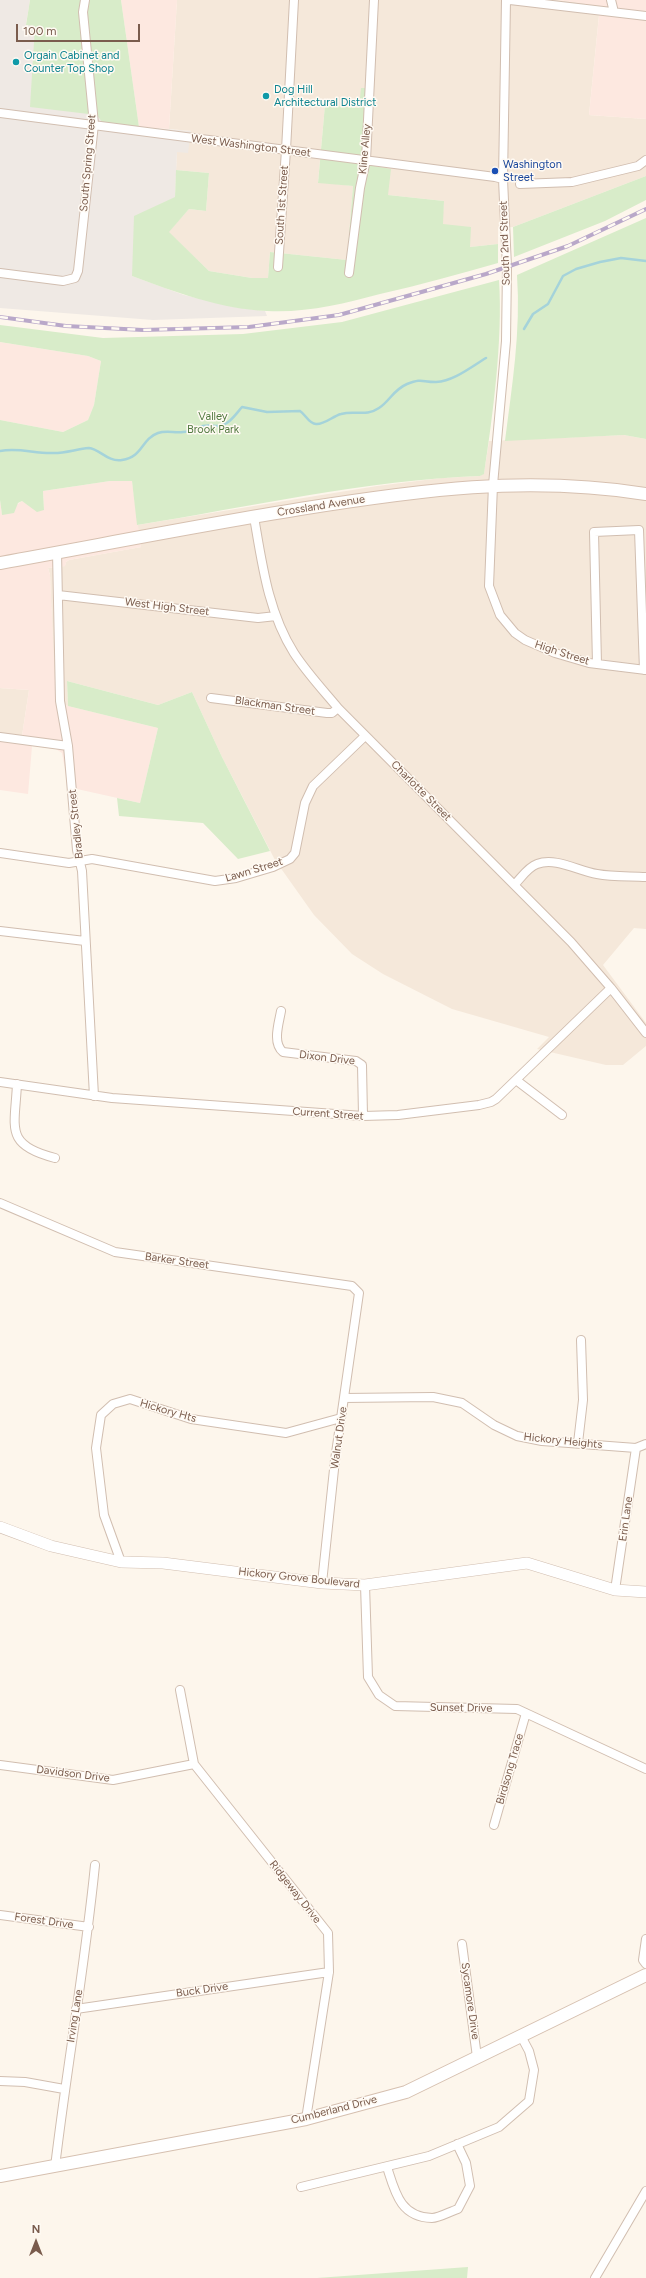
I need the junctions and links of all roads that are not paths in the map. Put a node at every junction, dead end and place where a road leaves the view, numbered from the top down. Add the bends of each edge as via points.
1 (85, 0) edge
2 (294, 0) edge
3 (374, 0) edge
4 (506, 0) edge
5 (510, 0) edge
6 (611, 0) edge
7 (614, 12) junction
8 (646, 16) edge
9 (0, 113) edge
10 (94, 124) junction
11 (286, 150) junction
12 (366, 160) junction
13 (646, 160) edge
14 (503, 180) junction
15 (520, 184) dead end
16 (278, 267) dead end
17 (0, 273) edge
18 (349, 273) dead end
19 (492, 485) junction
20 (646, 494) edge
21 (254, 517) junction
22 (57, 552) junction
23 (0, 563) edge
24 (58, 595) junction
25 (276, 616) junction
26 (597, 664) junction
27 (645, 670) edge
28 (211, 698) dead end
29 (338, 708) junction
30 (365, 736) junction
31 (0, 737) edge
32 (68, 746) junction
33 (0, 853) edge
34 (80, 861) junction
35 (646, 877) edge
36 (515, 884) junction
37 (0, 931) edge
38 (85, 941) junction
39 (611, 988) junction
40 (281, 1011) dead end
41 (646, 1033) edge
42 (516, 1080) junction
43 (0, 1082) edge
44 (17, 1084) junction
45 (94, 1096) junction
46 (562, 1115) dead end
47 (362, 1116) junction
48 (55, 1158) dead end
49 (0, 1204) edge
50 (359, 1293) joint
51 (581, 1340) dead end
52 (344, 1398) junction
53 (341, 1418) junction
54 (578, 1443) junction
55 (646, 1444) edge
56 (636, 1448) junction
57 (0, 1527) edge
58 (121, 1562) junction
59 (322, 1583) junction
60 (365, 1585) junction
61 (616, 1590) junction
62 (646, 1592) edge
63 (180, 1690) dead end
64 (526, 1713) junction
65 (194, 1764) junction
66 (0, 1765) edge
67 (646, 1769) edge
68 (494, 1825) dead end
69 (95, 1865) dead end
70 (0, 1915) edge
71 (89, 1927) junction
72 (646, 1939) edge
73 (462, 1944) dead end
74 (646, 1964) edge
75 (329, 1972) junction
76 (646, 1975) edge
77 (76, 2009) junction
78 (521, 2036) junction
79 (477, 2057) junction
80 (0, 2081) edge
81 (64, 2089) junction
82 (306, 2119) junction
83 (457, 2144) junction
84 (55, 2167) junction
85 (387, 2167) junction
86 (0, 2176) edge
87 (301, 2187) dead end
88 (646, 2191) edge
89 (595, 2278) edge

1 - 10 street, South Spring Street via 83,12
2 - 11 street, South 1st Street
3 - 12 street, Kline Alley
4 - 14 street, South 2nd Street
5 - 7 street
6 - 7 street
7 - 8 street
9 - 10 street, West Washington Street
10 - 11 street, West Washington Street
10 - 17 street, South Spring Street via 78,271 75,278 63,281
11 - 12 street, West Washington Street
11 - 16 street, South 1st Street
12 - 14 street, West Washington Street
12 - 18 street, Kline Alley
13 - 15 street via 638,166 572,182
14 - 19 street, South 2nd Street via 507,267 506,341
19 - 20 main road, Crossland Avenue via 542,484
19 - 21 main road, Crossland Avenue via 402,493
19 - 26 street, High Street via 488,578 500,615 507,625 525,640 555,653
21 - 22 main road, Crossland Avenue
21 - 25 street, Charlotte Street via 264,576
22 - 23 main road, Crossland Avenue
22 - 24 street, Bradley Street
24 - 25 street, West High Street via 258,618
24 - 32 street, Bradley Street via 60,701
25 - 29 street, Charlotte Street via 294,653
26 - 27 street, High Street
26 - 27 street via 594,532 639,530
28 - 29 street, Blackman Street via 326,713 332,713
29 - 30 street, Charlotte Street
30 - 34 street, Lawn Street via 313,786 305,803 297,847 290,859 281,864 236,878 214,880 92,859
30 - 36 street, Charlotte Street
31 - 32 street
32 - 34 street, Bradley Street
33 - 34 street, Lawn Street via 69,863
34 - 38 street, Bradley Street
35 - 36 street via 598,875 562,864 543,862 529,870
36 - 39 street, Charlotte Street
37 - 38 street
38 - 45 street, Bradley Street
39 - 41 street, Charlotte Street
39 - 42 street, Current Street
40 - 47 street, Dixon Drive via 277,1041 282,1052 356,1061 362,1066
42 - 46 street
42 - 47 street, Current Street via 496,1099 486,1104 398,1115
43 - 44 street, Current Street
44 - 45 street, Current Street
44 - 48 street via 15,1126 19,1142 31,1151
45 - 47 street, Current Street
49 - 50 street, Barker Street via 115,1252 352,1286
50 - 52 street, Walnut Drive
51 - 54 street via 583,1400
52 - 53 street, Walnut Drive
52 - 54 street, Hickory Heights via 433,1397 462,1403 494,1425 517,1436 542,1441
53 - 58 street, Hickory Hts via 286,1433 191,1419 130,1400 113,1404 101,1415 96,1448 104,1515
53 - 59 street, Walnut Drive
54 - 56 street, Hickory Heights
55 - 56 street, Hickory Heights
56 - 61 street, Erin Lane
57 - 58 street, Hickory Grove Boulevard via 51,1546
58 - 59 street, Hickory Grove Boulevard via 163,1563
59 - 60 street, Hickory Grove Boulevard
60 - 61 street, Hickory Grove Boulevard via 527,1563
60 - 64 street, Sunset Drive via 368,1677 379,1695 395,1706 518,1709
61 - 62 street, Hickory Grove Boulevard
63 - 65 street, Ridgeway Drive
64 - 67 street, Sunset Drive
64 - 68 street, Birdsong Trace
65 - 66 street, Davidson Drive via 113,1780
65 - 75 street, Ridgeway Drive via 328,1933
69 - 71 street, Irving Lane
70 - 71 street, Forest Drive
71 - 77 street, Irving Lane
72 - 74 street via 643,1960
73 - 79 street, Sycamore Drive
75 - 77 street, Buck Drive
75 - 82 street, Ridgeway Drive
76 - 78 main road, Cumberland Drive
77 - 81 street, Irving Lane
78 - 79 main road, Cumberland Drive
78 - 83 street via 529,2051 534,2070 529,2101 499,2127
79 - 82 main road, Cumberland Drive via 406,2092
80 - 81 street via 25,2082
81 - 84 street, Irving Lane
82 - 84 main road, Cumberland Drive
83 - 85 street via 429,2156
83 - 85 street via 466,2164 470,2186 458,2208 433,2218 408,2212 396,2196
84 - 86 main road, Cumberland Drive
85 - 87 street
88 - 89 street

